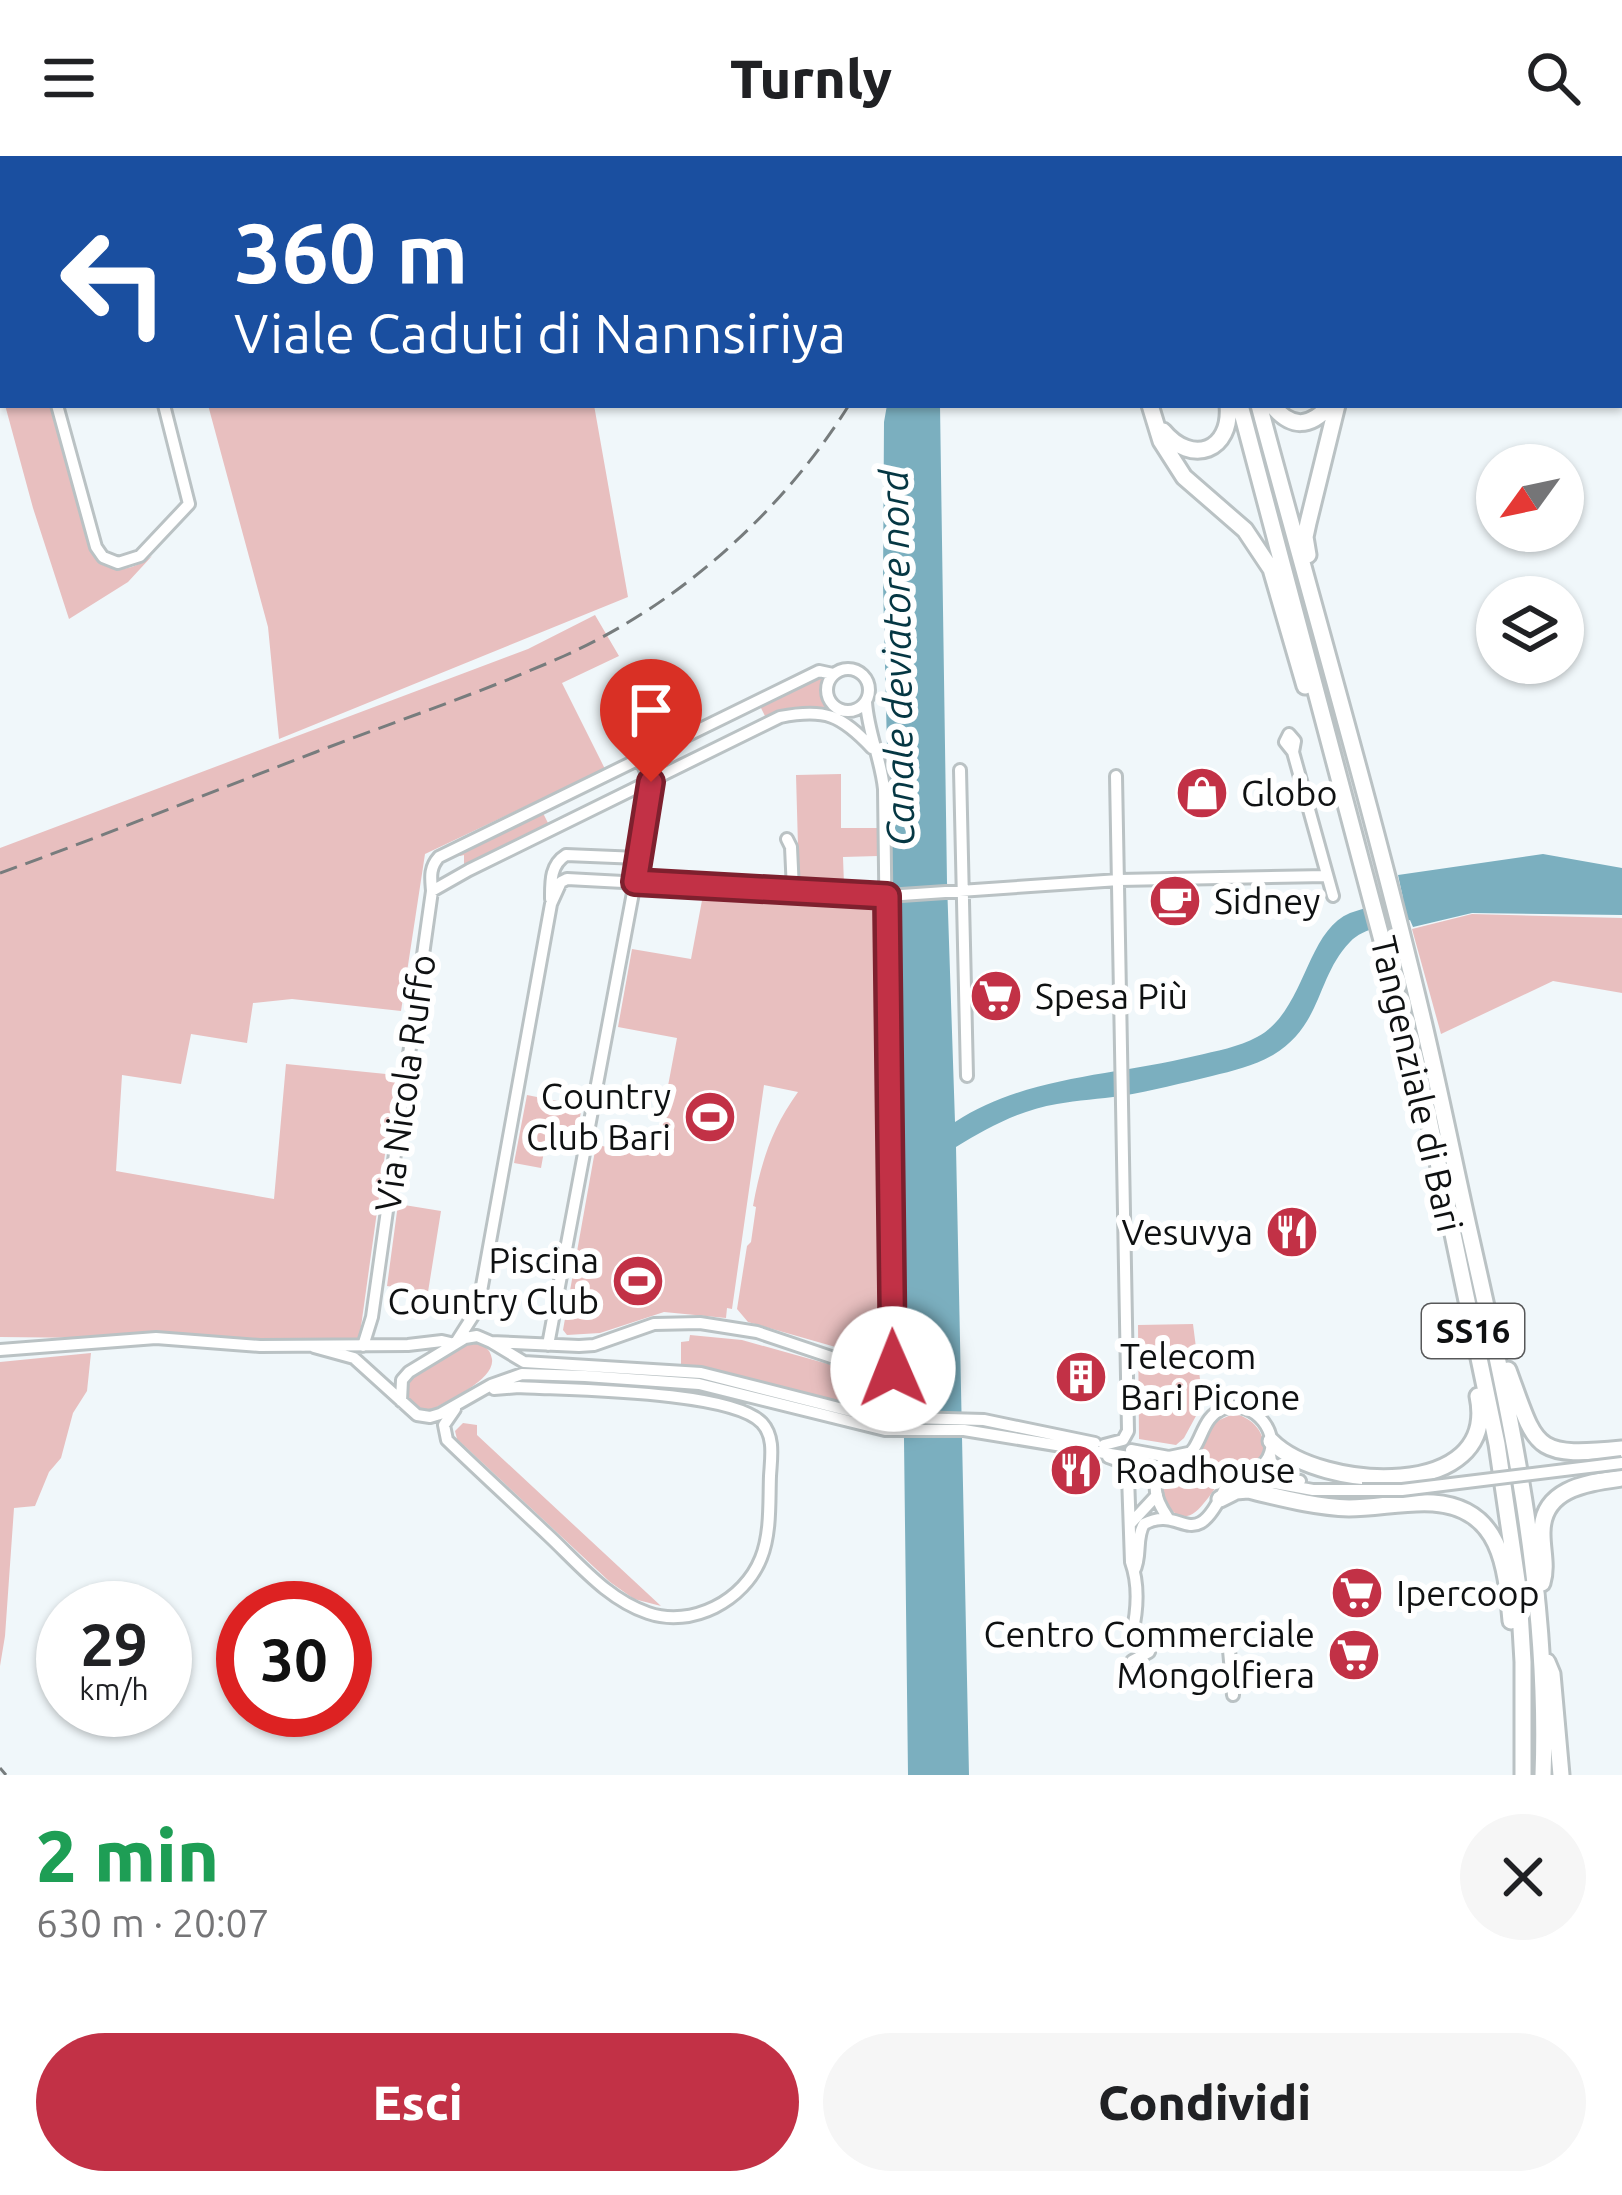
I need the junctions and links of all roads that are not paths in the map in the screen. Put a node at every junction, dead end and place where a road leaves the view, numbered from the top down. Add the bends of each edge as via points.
1 (58, 408) edge
2 (165, 408) edge
3 (1228, 408) edge
4 (1241, 408) edge
5 (1260, 408) edge
6 (1274, 408) edge
7 (1330, 408) edge
8 (1333, 408) edge
9 (1153, 413) edge
10 (1317, 623) junction
11 (833, 674) junction
12 (866, 702) junction
13 (751, 704) junction
14 (837, 715) junction
15 (761, 725) junction
16 (1329, 738) junction
17 (874, 749) junction
18 (1293, 752) dead end
19 (640, 759) junction
20 (960, 770) dead end
21 (1116, 776) dead end
22 (651, 782) junction
23 (788, 839) dead end
24 (639, 858) junction
25 (1328, 876) junction
26 (1119, 880) junction
27 (635, 882) junction
28 (793, 890) junction
29 (432, 891) junction
30 (958, 891) junction
31 (887, 896) junction
32 (1333, 896) dead end
33 (551, 904) junction
34 (967, 1076) dead end
35 (478, 1308) junction
36 (372, 1317) junction
37 (1492, 1334) junction
38 (492, 1343) junction
39 (455, 1344) junction
40 (409, 1345) junction
41 (363, 1346) junction
42 (548, 1346) junction
43 (1476, 1346) junction
44 (314, 1347) junction
45 (0, 1351) edge
46 (893, 1369) junction
47 (486, 1387) junction
48 (400, 1401) junction
49 (461, 1402) junction
50 (897, 1423) junction
51 (965, 1425) junction
52 (1104, 1445) junction
53 (1270, 1448) junction
54 (1076, 1449) junction
55 (1622, 1449) edge
56 (1193, 1452) junction
57 (1622, 1463) edge
58 (1245, 1478) junction
59 (1622, 1478) edge
60 (1157, 1488) junction
61 (1362, 1490) junction
62 (1220, 1499) junction
63 (1168, 1518) junction
64 (1129, 1525) junction
65 (1134, 1571) junction
66 (1538, 1598) junction
67 (1132, 1634) dead end
68 (1541, 1648) junction
69 (1229, 1651) dead end
70 (1150, 1652) dead end
71 (1132, 1661) dead end
72 (1233, 1695) dead end
73 (1524, 1735) junction
74 (1523, 1775) edge
75 (1543, 1775) edge
76 (1561, 1775) edge

1 - 2 street via 96,547 118,563 140,556 189,504
3 - 9 highway via 1220,440 1200,451 1175,445
4 - 16 highway, Tangenziale di Bari / SS16
5 - 10 highway, Tangenziale di Bari / SS16
6 - 7 highway via 1297,424
8 - 10 highway via 1305,537
9 - 16 highway via 1184,477 1245,530 1271,569 1308,697
10 - 37 highway, Tangenziale di Bari / SS16 via 1400,927
11 - 12 street via 853,668 865,676
11 - 13 street, Via Nicola Ruffo via 819,671
11 - 14 street via 827,694
12 - 14 street
12 - 17 street
13 - 15 street
13 - 19 street, Via Nicola Ruffo
14 - 15 street via 808,711
14 - 17 street
15 - 22 street
16 - 43 highway, Tangenziale di Bari / SS16 via 1427,1110
17 - 31 street via 884,789
18 - 25 street
19 - 22 street
19 - 29 street, Via Nicola Ruffo via 439,857
20 - 30 street
21 - 26 street
22 - 24 street
22 - 29 street
23 - 28 street
24 - 27 street
24 - 33 street via 566,855 551,880
25 - 26 street
25 - 32 street
26 - 30 street
26 - 52 street via 1128,1431
27 - 28 street
27 - 33 street via 567,879
27 - 42 street
28 - 31 street
29 - 36 street, Via Nicola Ruffo
30 - 31 street
30 - 34 street
31 - 46 street
33 - 35 street
35 - 38 street
35 - 39 street
36 - 40 street via 381,1337
36 - 41 street, Via Nicola Ruffo
37 - 55 highway via 1541,1444 1582,1453
37 - 66 highway, Tangenziale di Bari / SS16
38 - 39 street via 477,1336
38 - 42 street
38 - 47 street via 501,1362
38 - 50 street via 524,1362 701,1373
39 - 40 street
39 - 48 street via 409,1372
40 - 41 street
41 - 44 street
42 - 46 street via 700,1323
43 - 53 highway via 1479,1426 1465,1453 1439,1469 1395,1477 1328,1472
43 - 73 highway, Tangenziale di Bari / SS16 via 1519,1594
44 - 45 street via 155,1338
44 - 48 street via 354,1358
46 - 50 street
47 - 49 street
47 - 49 street via 674,1396 740,1410 761,1423 771,1441 769,1518 761,1558 744,1585 691,1617 652,1615 615,1598 447,1440 444,1425
47 - 50 street via 522,1374 699,1384 885,1430
48 - 49 street via 430,1417
50 - 51 street
51 - 52 street
51 - 54 street
52 - 56 street
53 - 56 street via 1265,1422 1232,1407 1203,1425
53 - 58 street
53 - 61 street via 1280,1476
54 - 60 street via 1141,1459
54 - 64 street via 1126,1469
56 - 60 street via 1167,1468
57 - 61 street, bridge
58 - 61 street
58 - 62 street via 1226,1486
59 - 66 highway via 1554,1499 1541,1528
60 - 63 street
60 - 64 street
62 - 63 street via 1194,1525
62 - 73 highway via 1248,1490 1331,1507 1434,1503 1473,1516 1499,1547 1506,1571
63 - 65 street via 1144,1524
64 - 65 street
65 - 67 street
66 - 68 highway, Tangenziale di Bari / SS16
68 - 75 highway, Tangenziale di Bari / SS16
68 - 76 highway via 1552,1674
69 - 72 street
70 - 71 street
73 - 74 highway, Tangenziale di Bari / SS16

